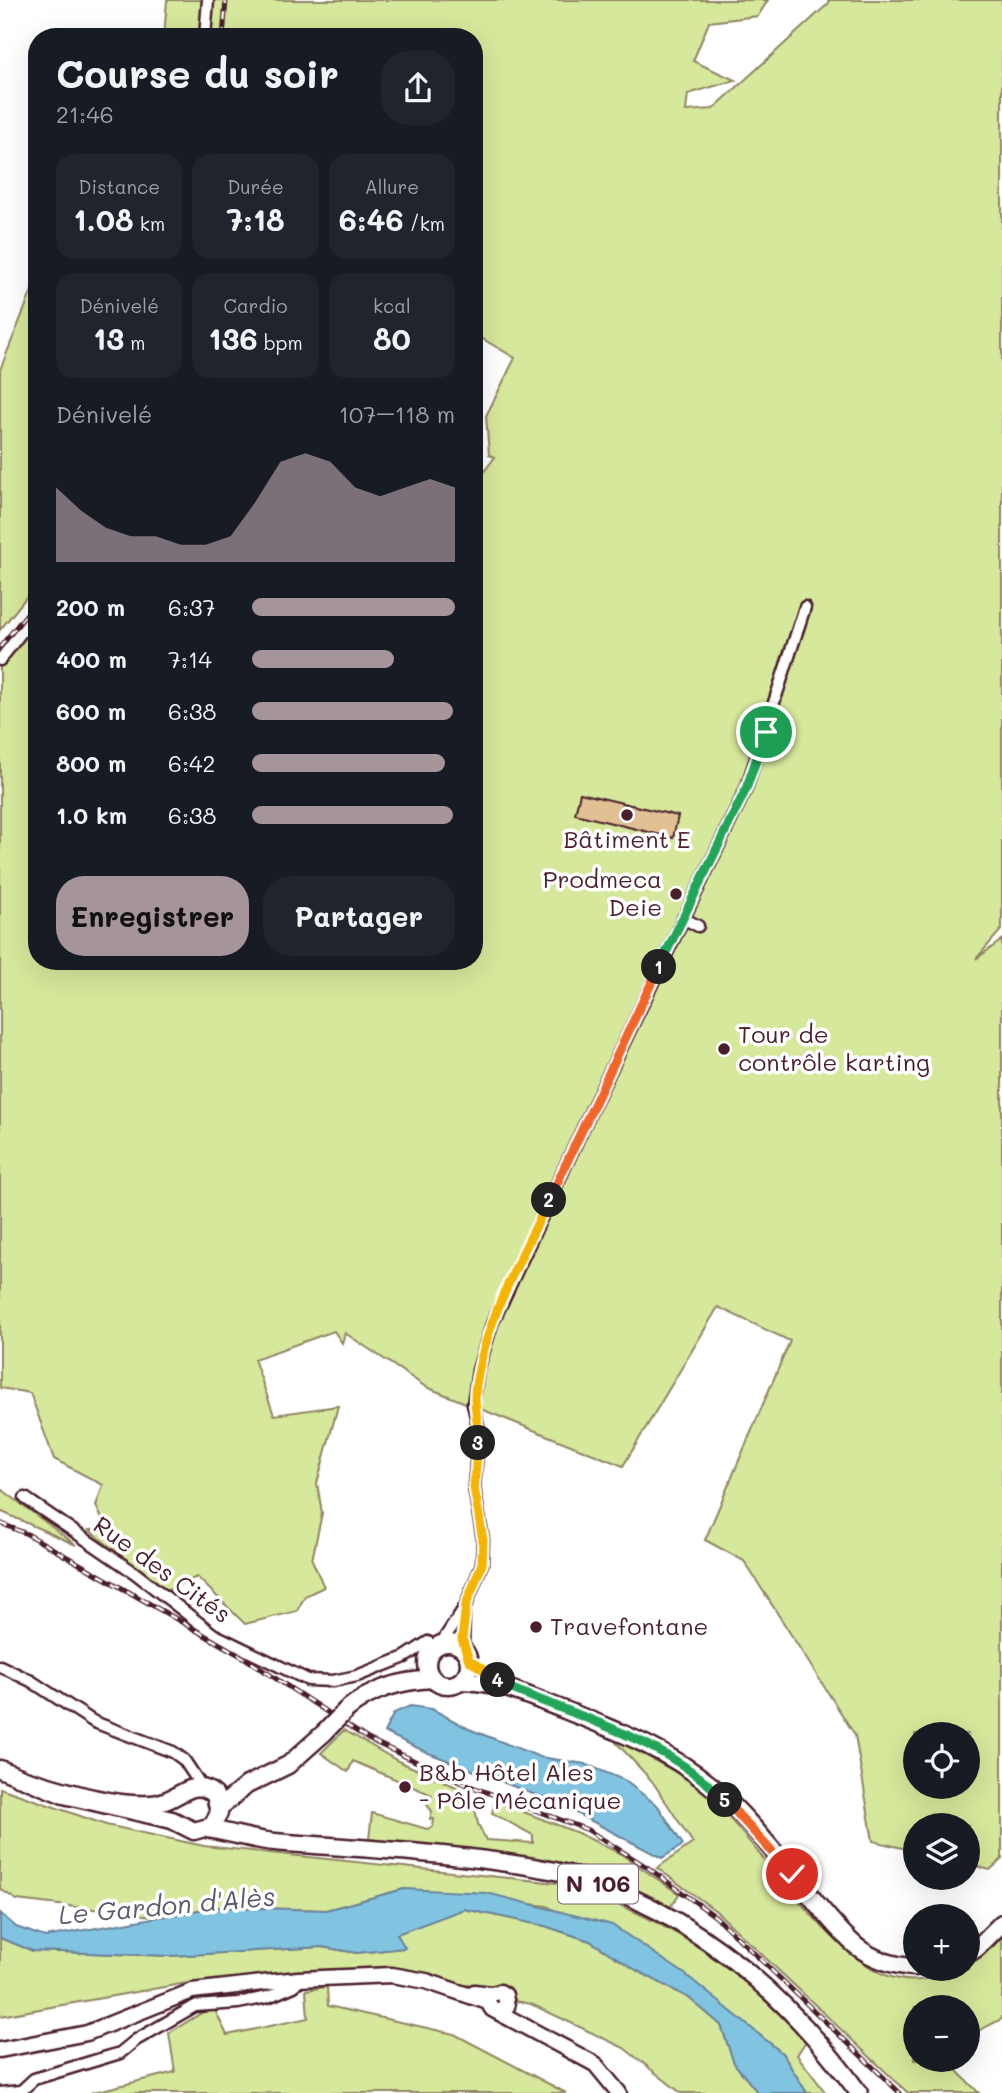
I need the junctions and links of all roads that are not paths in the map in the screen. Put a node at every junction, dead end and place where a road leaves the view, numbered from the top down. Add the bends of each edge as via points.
1 (208, 0) edge
2 (206, 28) edge
3 (805, 607) dead end
4 (28, 624) edge
5 (0, 660) edge
6 (683, 918) junction
7 (698, 926) dead end
8 (25, 1497) dead end
9 (466, 1605) junction
10 (435, 1650) junction
11 (466, 1654) junction
12 (0, 1666) edge
13 (433, 1679) junction
14 (460, 1681) junction
15 (388, 1686) junction
16 (510, 1688) junction
17 (0, 1769) edge
18 (190, 1770) junction
19 (18, 1777) junction
20 (247, 1785) junction
21 (195, 1791) junction
22 (219, 1810) junction
23 (182, 1826) junction
24 (208, 1829) junction
25 (299, 1842) junction
26 (1002, 1923) edge
27 (980, 1946) edge
28 (903, 1966) edge
29 (298, 1979) junction
30 (0, 2050) edge
31 (0, 2093) edge
32 (619, 2093) edge
33 (859, 2093) edge

1 - 2 street
3 - 6 street via 752,775
4 - 5 street
6 - 7 street
6 - 9 street via 512,1278 485,1346 473,1404 479,1436 474,1487 483,1547 477,1580
8 - 10 street, Rue des Cités via 213,1634 298,1676 319,1681 357,1676 400,1660 429,1642
9 - 10 street
9 - 11 street via 462,1629
10 - 11 main road via 455,1644
10 - 13 main road via 428,1666
10 - 15 main road via 419,1668
11 - 14 main road via 467,1673
11 - 16 main road
12 - 18 street via 94,1722 173,1752
13 - 14 main road via 447,1684
13 - 15 main road
14 - 16 main road
15 - 20 main road, bridge via 361,1698 288,1765
16 - 28 main road via 669,1756 713,1788 752,1827 856,1946
17 - 19 main road
18 - 21 street
18 - 21 street
19 - 21 main road via 137,1803 166,1802
19 - 23 main road via 64,1795 155,1815
20 - 21 main road
20 - 22 main road
21 - 22 main road
21 - 23 main road via 175,1814
22 - 24 main road
22 - 25 main road, N 106 via 246,1830
23 - 24 main road via 194,1831
24 - 25 main road, N 106 via 250,1839
25 - 33 main road, N 106 via 521,1865 578,1876 615,1891 679,1922 752,1974 821,2043
26 - 27 main road
29 - 30 main road via 192,1991 87,2033
29 - 31 street via 294,1986 268,1997 195,2006 120,2053 34,2079 21,2091
29 - 32 main road via 392,1975 496,2004 521,2025 595,2064

